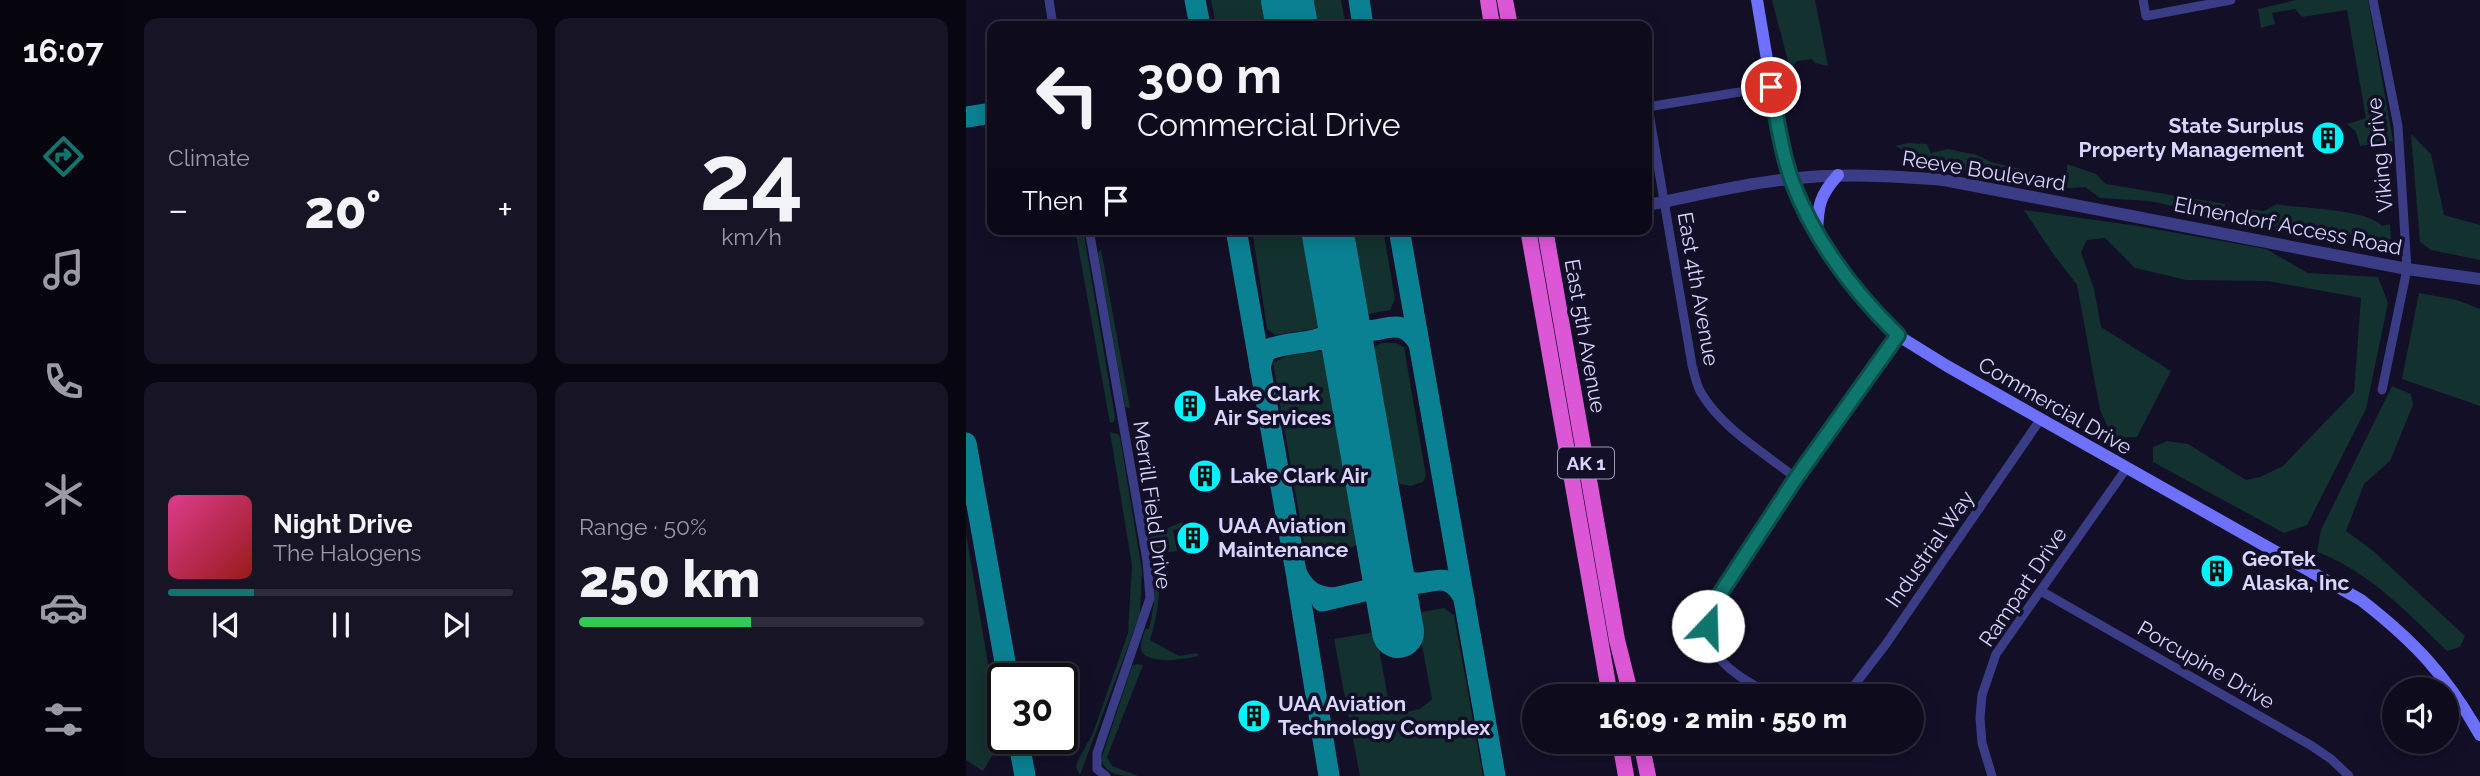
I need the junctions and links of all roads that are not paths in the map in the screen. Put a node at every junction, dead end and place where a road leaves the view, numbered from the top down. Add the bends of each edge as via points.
1 (1049, 0) edge
2 (1488, 0) edge
3 (1505, 0) edge
4 (1757, 0) edge
5 (2143, 0) edge
6 (2231, 0) edge
7 (2373, 0) edge
8 (1052, 21) edge
9 (1491, 21) edge
10 (1509, 21) edge
11 (1771, 87) junction
12 (1652, 106) edge
13 (1652, 135) edge
14 (1838, 175) junction
15 (1791, 178) junction
16 (1664, 202) junction
17 (1652, 204) edge
18 (2108, 211) joint
19 (1817, 233) junction
20 (1090, 235) edge
21 (1529, 235) edge
22 (1546, 235) edge
23 (2407, 269) junction
24 (2480, 279) edge
25 (1898, 335) junction
26 (2382, 390) dead end
27 (2040, 420) junction
28 (2126, 469) junction
29 (1796, 478) junction
30 (2041, 591) junction
31 (1608, 684) edge
32 (1627, 684) edge
33 (1753, 684) edge
34 (1855, 684) edge
35 (2480, 735) edge
36 (1622, 754) edge
37 (1644, 754) edge
38 (1106, 776) edge
39 (1626, 776) edge
40 (1648, 776) edge
41 (1992, 776) edge
42 (2349, 776) edge

1 - 8 street
2 - 9 highway
3 - 10 highway
4 - 11 main road, Commercial Drive
5 - 6 street via 2146,16
7 - 23 street, Viking Drive via 2398,126
11 - 12 street
11 - 15 main road, Commercial Drive
13 - 16 street, East 4th Avenue
14 - 15 street, Reeve Boulevard
14 - 18 street, Reeve Boulevard via 1944,180
14 - 19 main road via 1819,204
15 - 16 street, Reeve Boulevard
15 - 19 main road, Commercial Drive
16 - 17 street, Reeve Boulevard
16 - 29 street, East 4th Avenue via 1699,389 1730,427
18 - 23 street, Elmendorf Access Road
19 - 25 main road, Commercial Drive via 1851,285
20 - 38 street, Merrill Field Drive via 1150,598 1097,753 1097,769
21 - 31 highway, East 5th Avenue / AK 1
22 - 32 highway, East 5th Avenue / AK 1
23 - 24 street, Elmendorf Access Road
23 - 26 street, Viking Drive
25 - 27 main road, Commercial Drive
25 - 29 street
27 - 28 main road, Commercial Drive
27 - 34 street, Industrial Way
28 - 30 street, Rampart Drive
28 - 35 main road, Commercial Drive via 2361,600 2401,631 2436,667
29 - 33 street via 1709,615 1709,636 1720,661
30 - 41 street, Rampart Drive via 1996,654 1982,695 1982,743
30 - 42 street, Porcupine Drive via 2312,746
36 - 39 highway
37 - 40 highway

